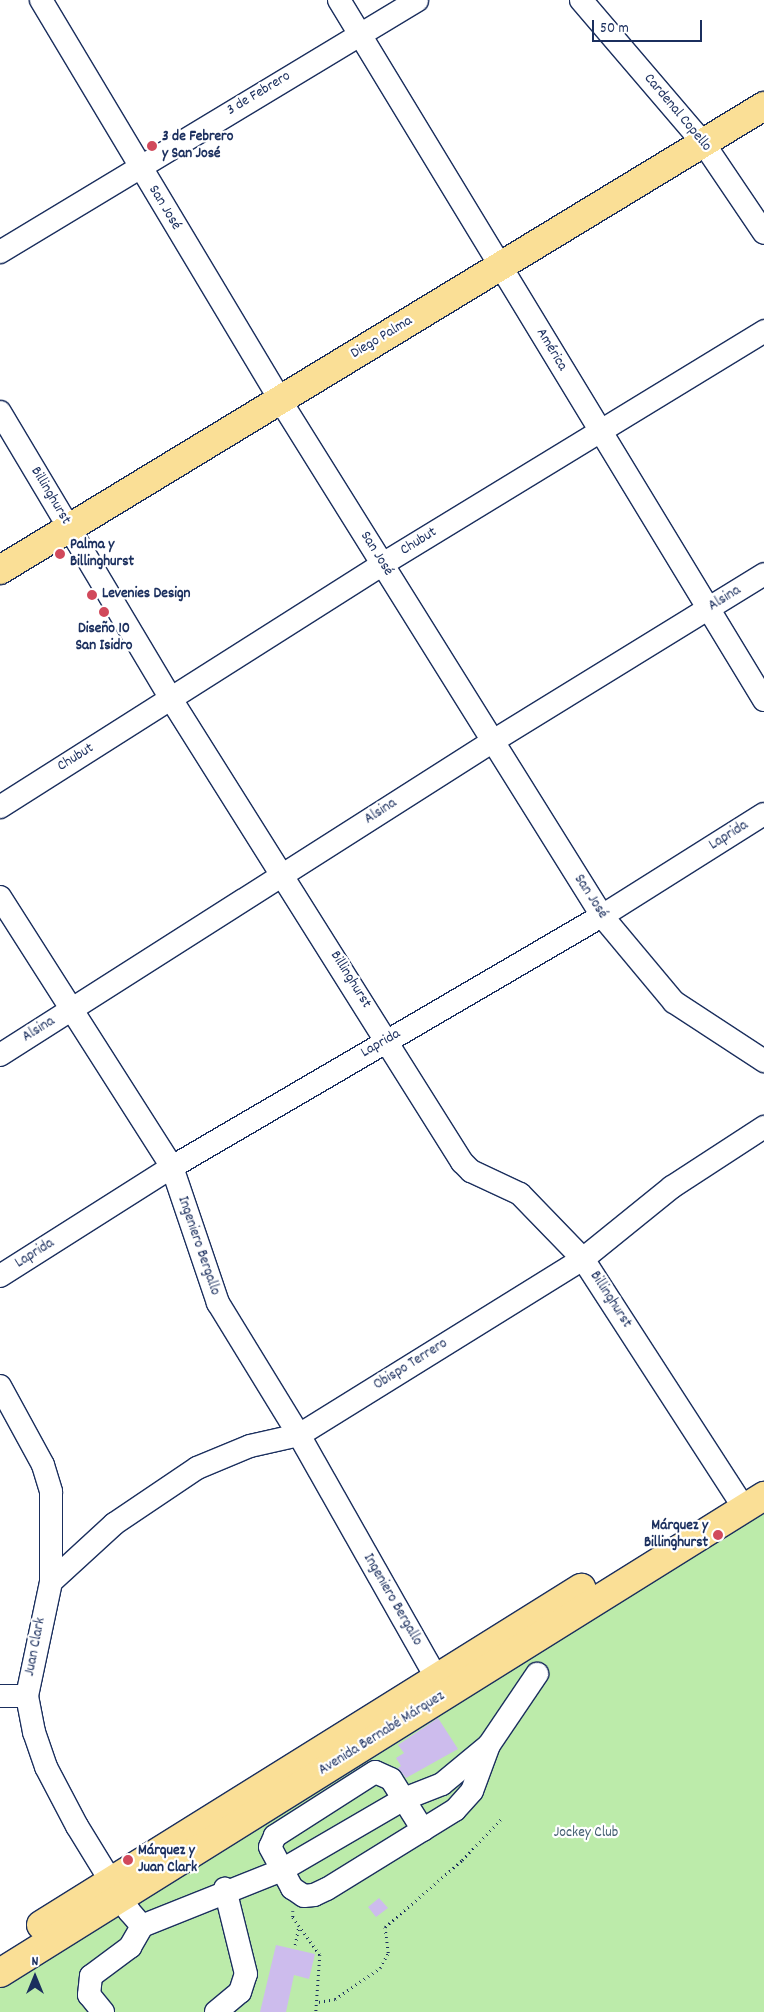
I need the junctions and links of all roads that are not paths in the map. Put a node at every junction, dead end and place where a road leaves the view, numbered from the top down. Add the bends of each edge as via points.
1 (41, 0) edge
2 (338, 0) edge
3 (417, 0) edge
4 (581, 0) edge
5 (359, 34) junction
6 (764, 106) edge
7 (704, 144) junction
8 (140, 167) junction
9 (764, 233) edge
10 (0, 252) edge
11 (500, 266) junction
12 (764, 331) edge
13 (280, 400) junction
14 (0, 412) edge
15 (601, 431) junction
16 (69, 528) junction
17 (382, 564) junction
18 (0, 570) edge
19 (764, 574) edge
20 (708, 609) junction
21 (170, 699) junction
22 (764, 700) edge
23 (493, 741) junction
24 (0, 807) edge
25 (764, 814) edge
26 (283, 875) junction
27 (0, 897) edge
28 (602, 916) junction
29 (74, 1008) junction
30 (387, 1040) junction
31 (0, 1055) edge
32 (764, 1061) edge
33 (764, 1128) edge
34 (172, 1167) junction
35 (583, 1258) junction
36 (0, 1276) edge
37 (0, 1386) edge
38 (299, 1435) junction
39 (764, 1476) edge
40 (748, 1500) edge
41 (51, 1582) junction
42 (537, 1674) dead end
43 (436, 1676) junction
44 (0, 1696) edge
45 (27, 1696) junction
46 (489, 1745) junction
47 (404, 1799) junction
48 (423, 1830) junction
49 (282, 1870) junction
50 (116, 1889) junction
51 (225, 1890) junction
52 (142, 1926) junction
53 (0, 1950) edge
54 (0, 1973) edge
55 (103, 2012) edge
56 (216, 2012) edge

1 - 8 street, San José
2 - 5 street, América
3 - 5 street, 3 de Febrero
4 - 7 street, Cardenal Copello
5 - 8 street, 3 de Febrero
5 - 11 street, América
6 - 7 main road, Diego Palma
7 - 9 street, Cardenal Copello
7 - 11 main road, Diego Palma
8 - 10 street, 3 de Febrero
8 - 13 street, San José
11 - 13 main road, Diego Palma
11 - 15 street, América
12 - 15 street, Chubut
13 - 16 main road, Diego Palma
13 - 17 street, San José
14 - 16 street, Billinghurst
15 - 17 street, Chubut
15 - 20 street, América
16 - 18 main road, Diego Palma
16 - 21 street, Billinghurst
17 - 21 street, Chubut
17 - 23 street, San José
19 - 20 street, Alsina
20 - 22 street, América
20 - 23 street, Alsina
21 - 24 street, Chubut
21 - 26 street, Billinghurst
23 - 26 street, Alsina
23 - 28 street, San José
25 - 28 street, Laprida
26 - 29 street, Alsina
26 - 30 street, Billinghurst
27 - 29 street, Ingeniero Bergallo
28 - 30 street, Laprida
28 - 32 street, San José via 674,1002
29 - 31 street, Alsina
29 - 34 street, Ingeniero Bergallo
30 - 34 street, Laprida
30 - 35 street, Billinghurst via 462,1162 471,1171 520,1194
33 - 35 street, Obispo Terrero via 672,1187
34 - 36 street, Laprida
34 - 38 street, Ingeniero Bergallo via 218,1303
35 - 38 street, Obispo Terrero
35 - 40 street, Billinghurst
37 - 41 street, Juan Clark via 43,1465 51,1492
38 - 41 street, Obispo Terrero via 250,1446 196,1468 114,1524
38 - 43 street, Ingeniero Bergallo
39 - 40 main road, Avenida Bernabé Márquez
40 - 43 main road, Avenida Bernabé Márquez
40 - 50 main road, Avenida Bernabé Márquez
41 - 45 street, Juan Clark
42 - 46 street
43 - 50 main road, Avenida Bernabé Márquez
44 - 45 street
45 - 50 street, Juan Clark via 46,1767
46 - 47 street via 442,1784
46 - 48 street via 464,1802
47 - 48 street
47 - 49 street
47 - 49 street via 386,1774 370,1774 275,1836 270,1847
48 - 49 street via 314,1895 297,1893
49 - 51 street
50 - 52 street, Juan Clark
50 - 53 main road, Avenida Bernabé Márquez
50 - 54 main road, Avenida Bernabé Márquez
51 - 52 street
51 - 56 street via 246,1974 237,1996
52 - 55 street via 130,1947 91,1976 89,1995

